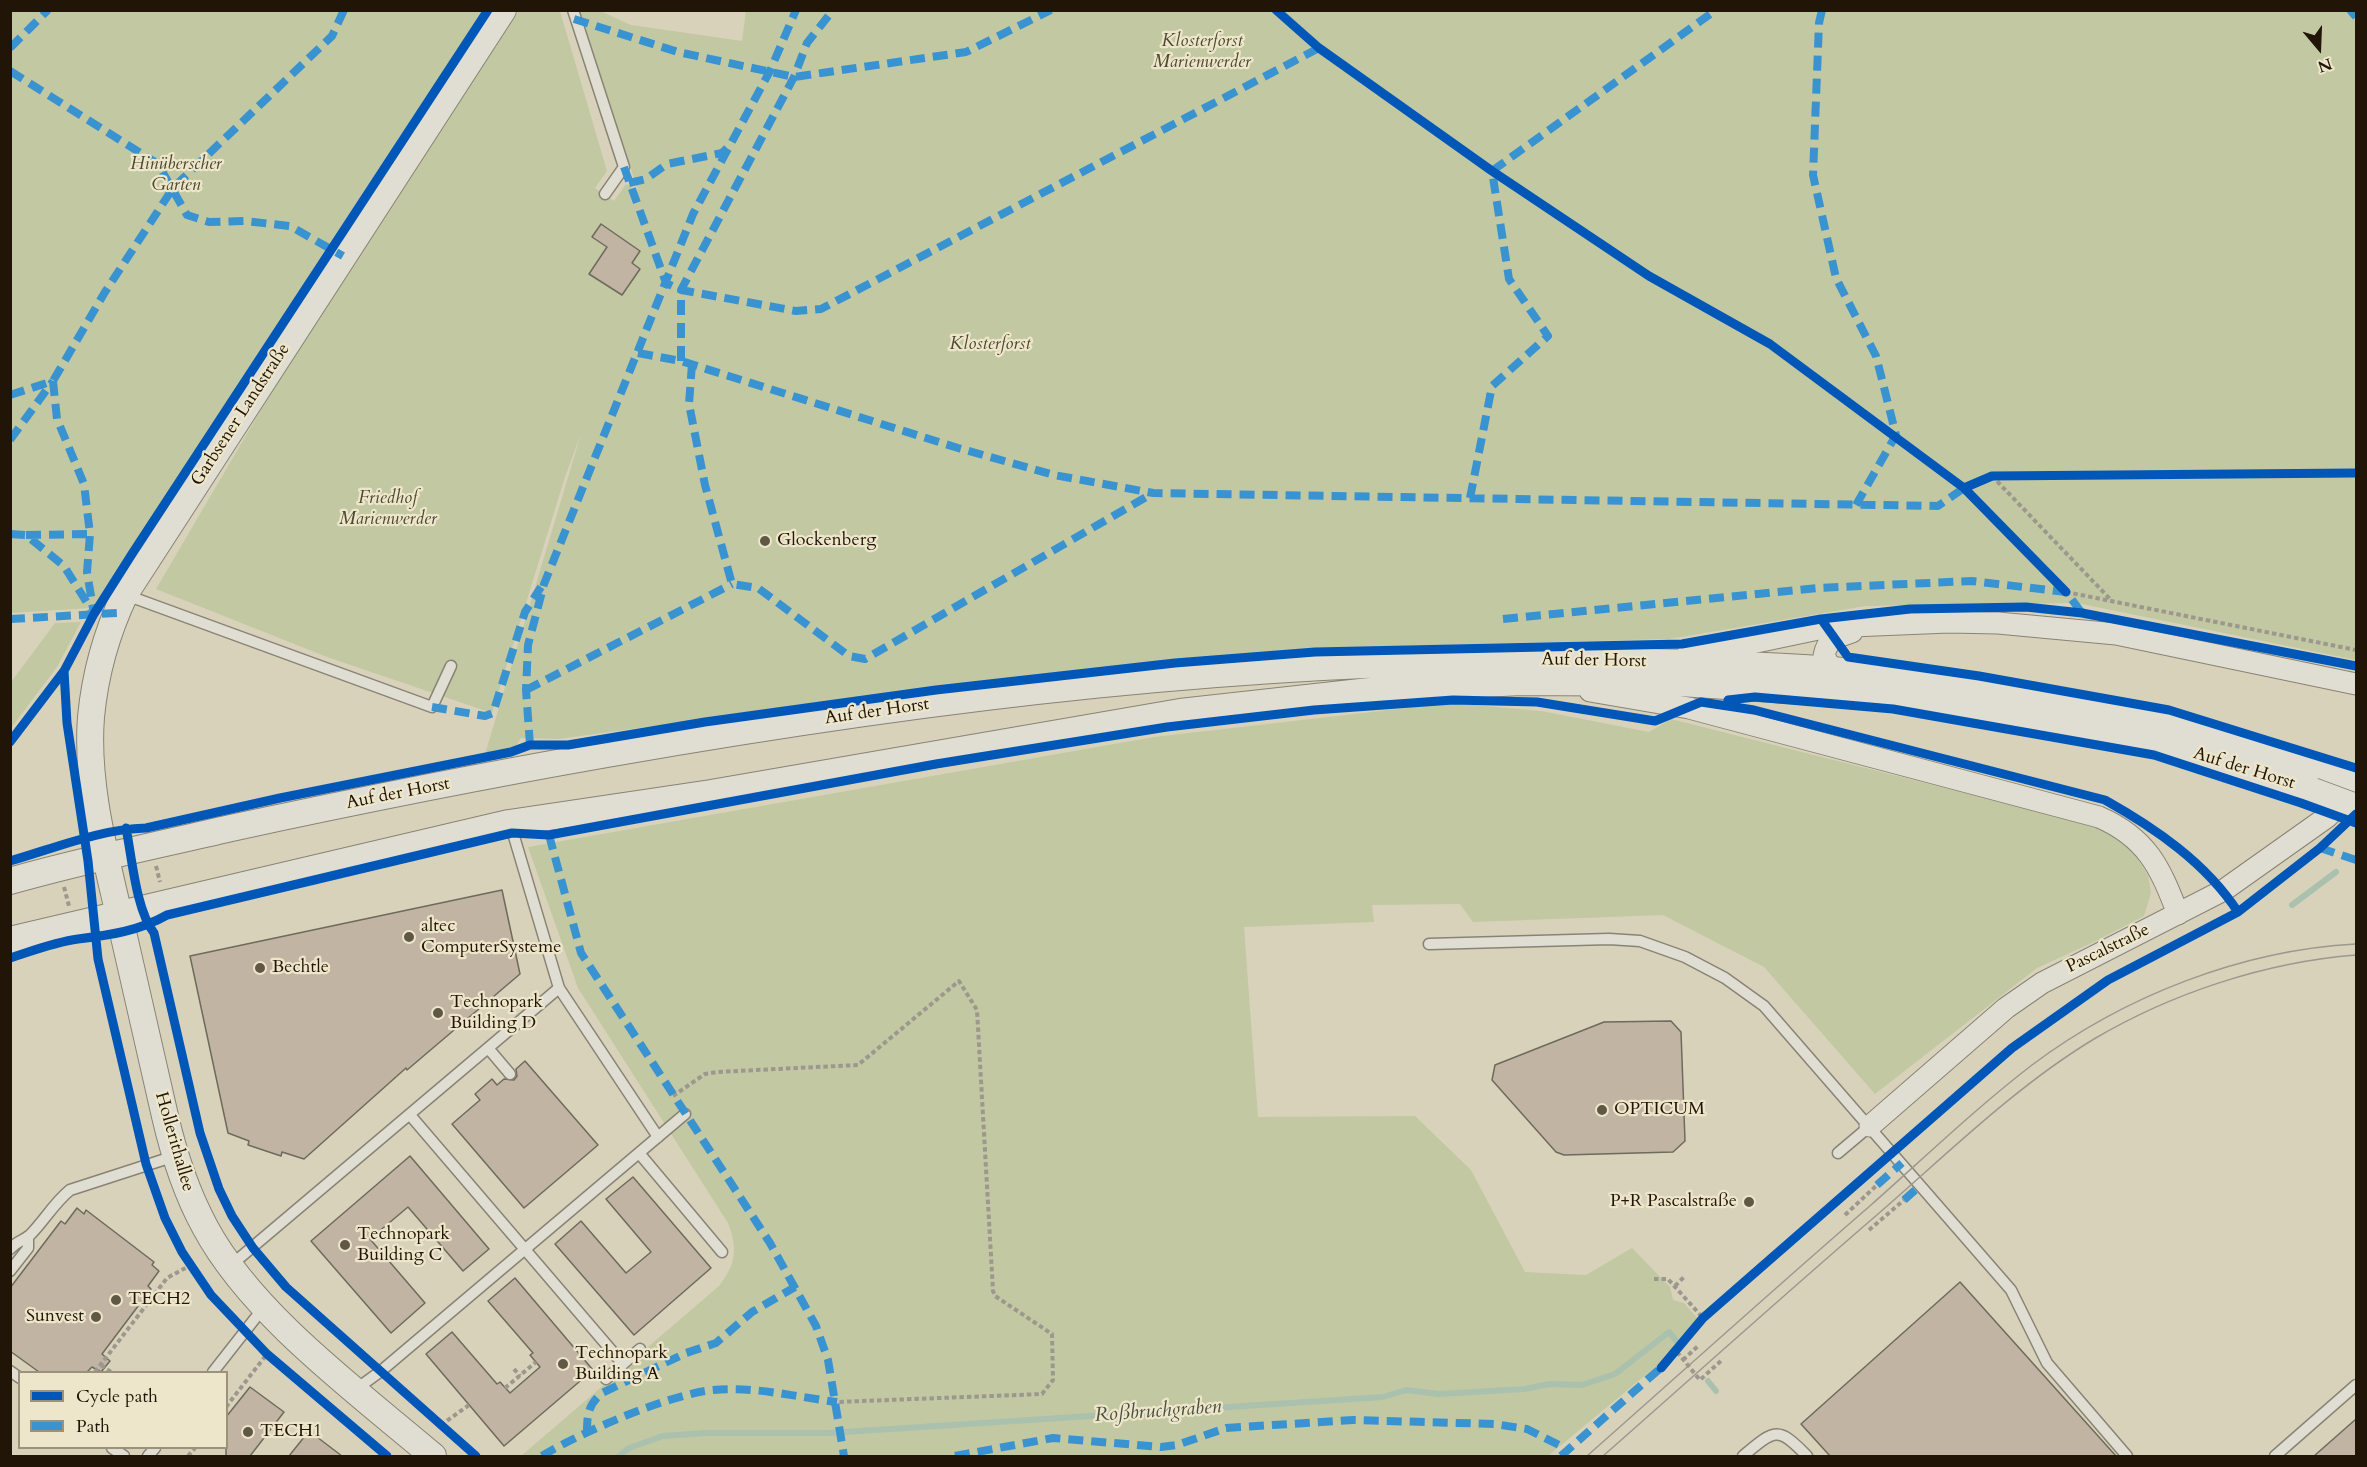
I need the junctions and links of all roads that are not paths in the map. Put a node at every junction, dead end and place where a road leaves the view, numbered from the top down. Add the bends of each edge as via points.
1 (503, 10) edge
2 (573, 10) edge
3 (604, 194) dead end
4 (125, 594) junction
5 (1870, 626) junction
6 (1659, 662) junction
7 (451, 666) dead end
8 (1832, 670) junction
9 (1521, 682) junction
10 (2356, 684) edge
11 (2321, 783) junction
12 (2356, 786) edge
13 (2356, 807) edge
14 (509, 823) junction
15 (106, 857) junction
16 (10, 881) edge
17 (118, 913) junction
18 (2178, 914) junction
19 (10, 940) edge
20 (1429, 944) dead end
21 (559, 987) junction
22 (489, 1048) junction
23 (510, 1074) dead end
24 (685, 1114) dead end
25 (410, 1115) junction
26 (1870, 1126) junction
27 (658, 1137) junction
28 (639, 1153) junction
29 (1838, 1153) dead end
30 (175, 1156) junction
31 (28, 1237) junction
32 (10, 1249) edge
33 (524, 1250) junction
34 (722, 1252) dead end
35 (230, 1266) junction
36 (10, 1271) edge
37 (264, 1307) junction
38 (640, 1349) dead end
39 (623, 1364) junction
40 (214, 1371) edge
41 (606, 1379) dead end
42 (2356, 1384) edge
43 (355, 1390) junction
44 (433, 1456) edge
45 (1743, 1456) edge
46 (1807, 1456) edge
47 (2127, 1456) edge
48 (2275, 1456) edge

1 - 4 street, Garbsener Landstraße
2 - 3 lane via 624,167
4 - 7 lane via 432,707
4 - 15 street, Garbsener Landstraße via 107,640 91,718 92,760
5 - 6 street, Auf der Horst via 1828,627
5 - 8 street, Auf der Horst via 1830,639 1824,656
5 - 10 street, Auf der Horst via 1949,622 2053,626 2116,634
6 - 8 street, Auf der Horst
6 - 15 street, Auf der Horst via 1384,663 1054,688 692,739 483,776
8 - 11 street, Auf der Horst via 2042,698 2164,725 2240,746
9 - 11 street, Auf der Horst via 1711,684 1827,691 1970,707 2158,744
9 - 14 street, Auf der Horst via 1353,692 1180,711 711,793
9 - 18 street, Auf der Horst via 1689,708 2099,817 2134,837 2152,857
11 - 12 street, Auf der Horst
11 - 13 street, Auf der Horst, bridge
12 - 18 street, Pascalstraße via 2327,817 2276,855 2224,890
14 - 17 street, Auf der Horst
14 - 21 lane
15 - 16 street
15 - 17 street, Garbsener Landstraße
17 - 19 street
17 - 30 street, Hollerithallee
18 - 26 street, Pascalstraße via 2042,983 2006,1008
20 - 26 lane via 1609,939 1640,941 1685,957 1725,978 1764,1006
21 - 22 lane
21 - 27 lane
22 - 23 lane
22 - 25 lane
24 - 27 lane
25 - 33 lane
25 - 35 lane
26 - 29 lane
26 - 47 lane via 2011,1290 2046,1363
27 - 28 lane
28 - 33 lane
28 - 34 lane
30 - 31 lane via 69,1190
30 - 35 street, Hollerithallee via 206,1229
31 - 32 lane via 18,1240
31 - 36 lane via 28,1248
33 - 39 lane
33 - 43 lane
35 - 37 street, Hollerithallee
37 - 40 lane
37 - 43 street, Hollerithallee
38 - 39 lane
39 - 41 lane
42 - 48 lane
43 - 44 street, Hollerithallee
45 - 46 lane via 1763,1439 1776,1434 1788,1436

